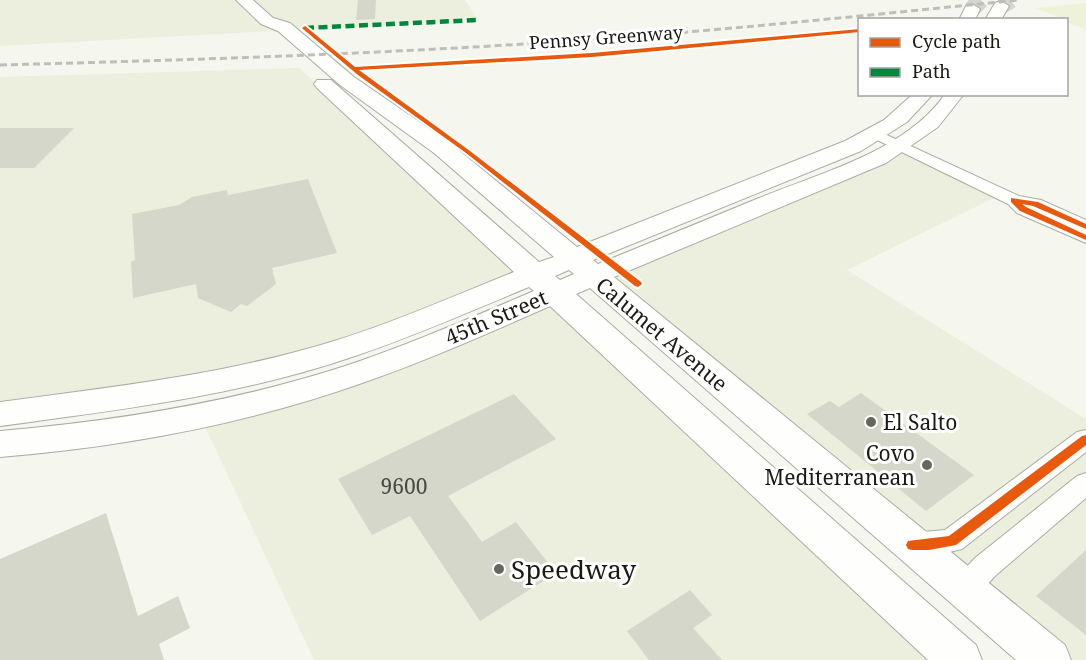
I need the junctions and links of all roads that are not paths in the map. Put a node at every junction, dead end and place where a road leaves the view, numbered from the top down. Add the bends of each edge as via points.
1 (244, 0) edge
2 (267, 21) junction
3 (922, 96) edge
4 (954, 96) edge
5 (876, 134) junction
6 (902, 145) junction
7 (1014, 200) junction
8 (1086, 227) edge
9 (1086, 238) edge
10 (583, 268) junction
11 (545, 284) junction
12 (0, 414) edge
13 (1086, 439) edge
14 (0, 444) edge
15 (1086, 483) edge
16 (912, 545) junction
17 (970, 593) junction
18 (960, 660) edge
19 (1049, 660) edge

1 - 2 main road, Calumet Avenue
2 - 10 main road, Calumet Avenue via 284,27 347,81 442,148
2 - 11 main road, Calumet Avenue via 264,31
3 - 5 main road, 45th Street
4 - 6 main road, 45th Street via 949,106
5 - 6 street
5 - 10 main road, 45th Street
6 - 7 street
6 - 10 main road, 45th Street via 878,158
7 - 8 street via 1035,204
7 - 9 street via 1023,209
10 - 11 main road, 45th Street
10 - 16 main road, Calumet Avenue
11 - 12 main road, 45th Street via 424,319 340,350 250,374 152,394
11 - 14 main road, 45th Street via 351,375 264,400 155,424
11 - 18 main road, Calumet Avenue
13 - 16 street via 952,542
15 - 17 street via 985,567 972,581
16 - 17 main road, Calumet Avenue
17 - 19 main road, Calumet Avenue

